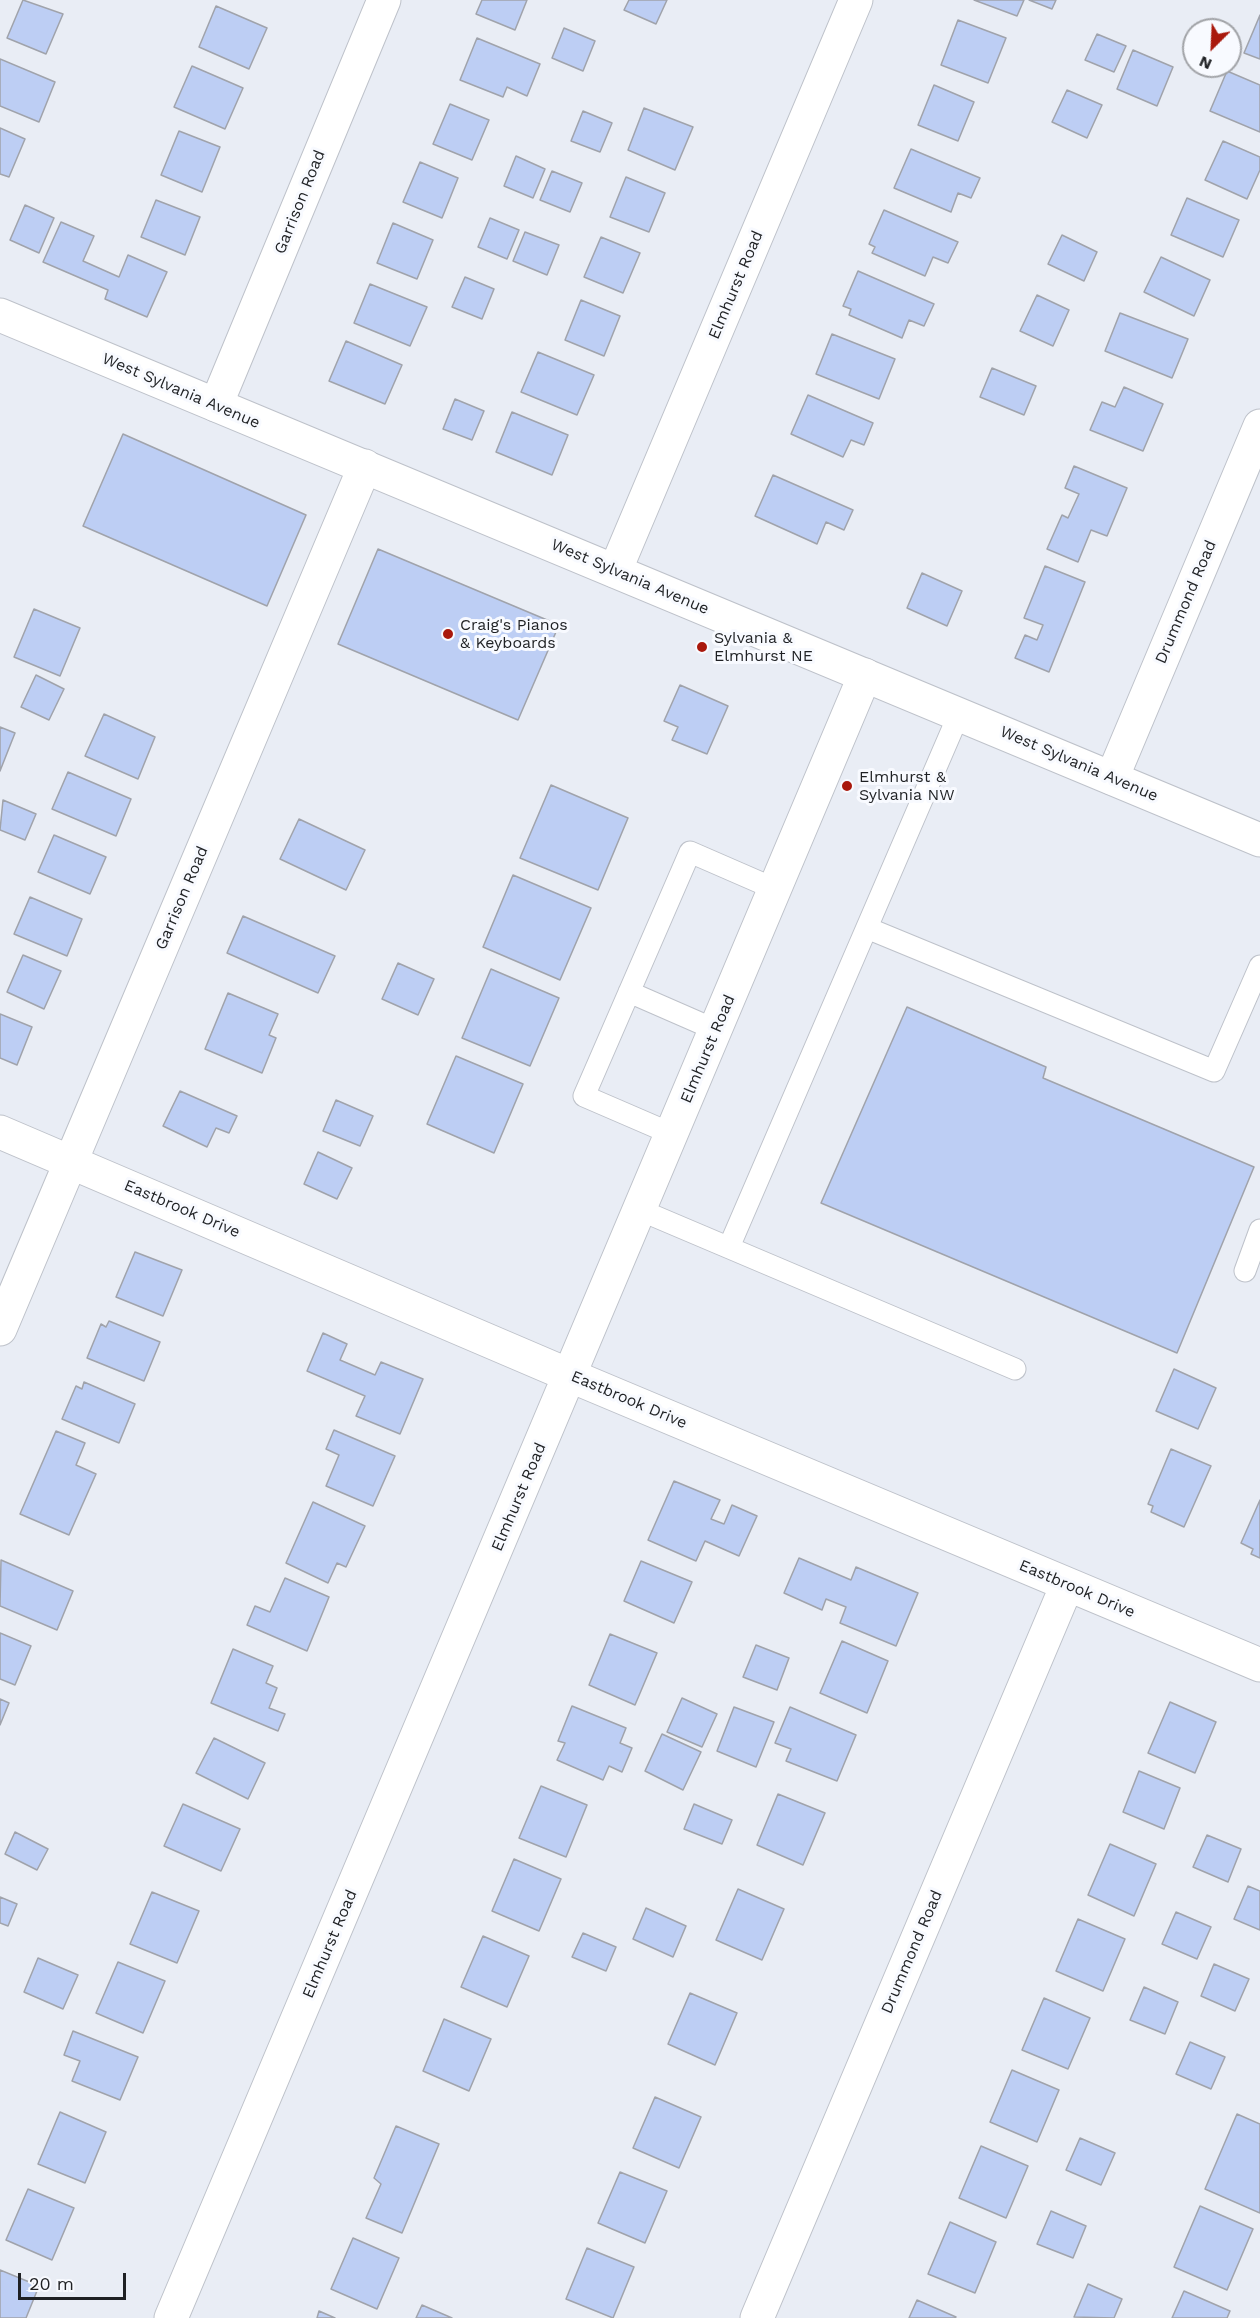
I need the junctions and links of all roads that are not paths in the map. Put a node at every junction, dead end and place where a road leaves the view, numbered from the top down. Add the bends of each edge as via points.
1 (384, 0) edge
2 (856, 0) edge
3 (0, 315) edge
4 (216, 405) junction
5 (1260, 426) edge
6 (364, 466) junction
7 (615, 571) junction
8 (865, 675) junction
9 (959, 714) junction
10 (1112, 778) junction
11 (1260, 840) edge
12 (775, 889) junction
13 (867, 928) junction
14 (1260, 966) edge
15 (629, 992) junction
16 (716, 1030) junction
17 (0, 1132) edge
18 (672, 1134) junction
19 (71, 1162) junction
20 (640, 1210) junction
21 (1260, 1230) edge
22 (729, 1247) junction
23 (1245, 1271) dead end
24 (0, 1329) edge
25 (1015, 1369) dead end
26 (571, 1376) junction
27 (1067, 1585) junction
28 (1260, 1665) edge
29 (171, 2318) edge
30 (757, 2318) edge

1 - 4 street, Garrison Road
2 - 7 street, Elmhurst Road
3 - 4 street, West Sylvania Avenue
4 - 6 street, West Sylvania Avenue
5 - 10 street, Drummond Road
6 - 7 street, West Sylvania Avenue
6 - 19 street, Garrison Road
7 - 8 street, West Sylvania Avenue
8 - 9 street, West Sylvania Avenue
8 - 12 street, Elmhurst Road
9 - 10 street, West Sylvania Avenue
9 - 13 lane
10 - 11 street, West Sylvania Avenue
12 - 15 lane via 690,852
12 - 16 street, Elmhurst Road
13 - 14 lane via 1214,1071
13 - 22 lane
15 - 16 lane
15 - 18 lane via 584,1096
16 - 18 street, Elmhurst Road
17 - 19 street, Eastbrook Drive
18 - 20 street, Elmhurst Road
19 - 24 street, Garrison Road
19 - 26 street, Eastbrook Drive
20 - 22 lane
20 - 26 street, Elmhurst Road
21 - 23 lane
22 - 25 lane
26 - 27 street, Eastbrook Drive
26 - 29 street, Elmhurst Road
27 - 28 street, Eastbrook Drive
27 - 30 street, Drummond Road

